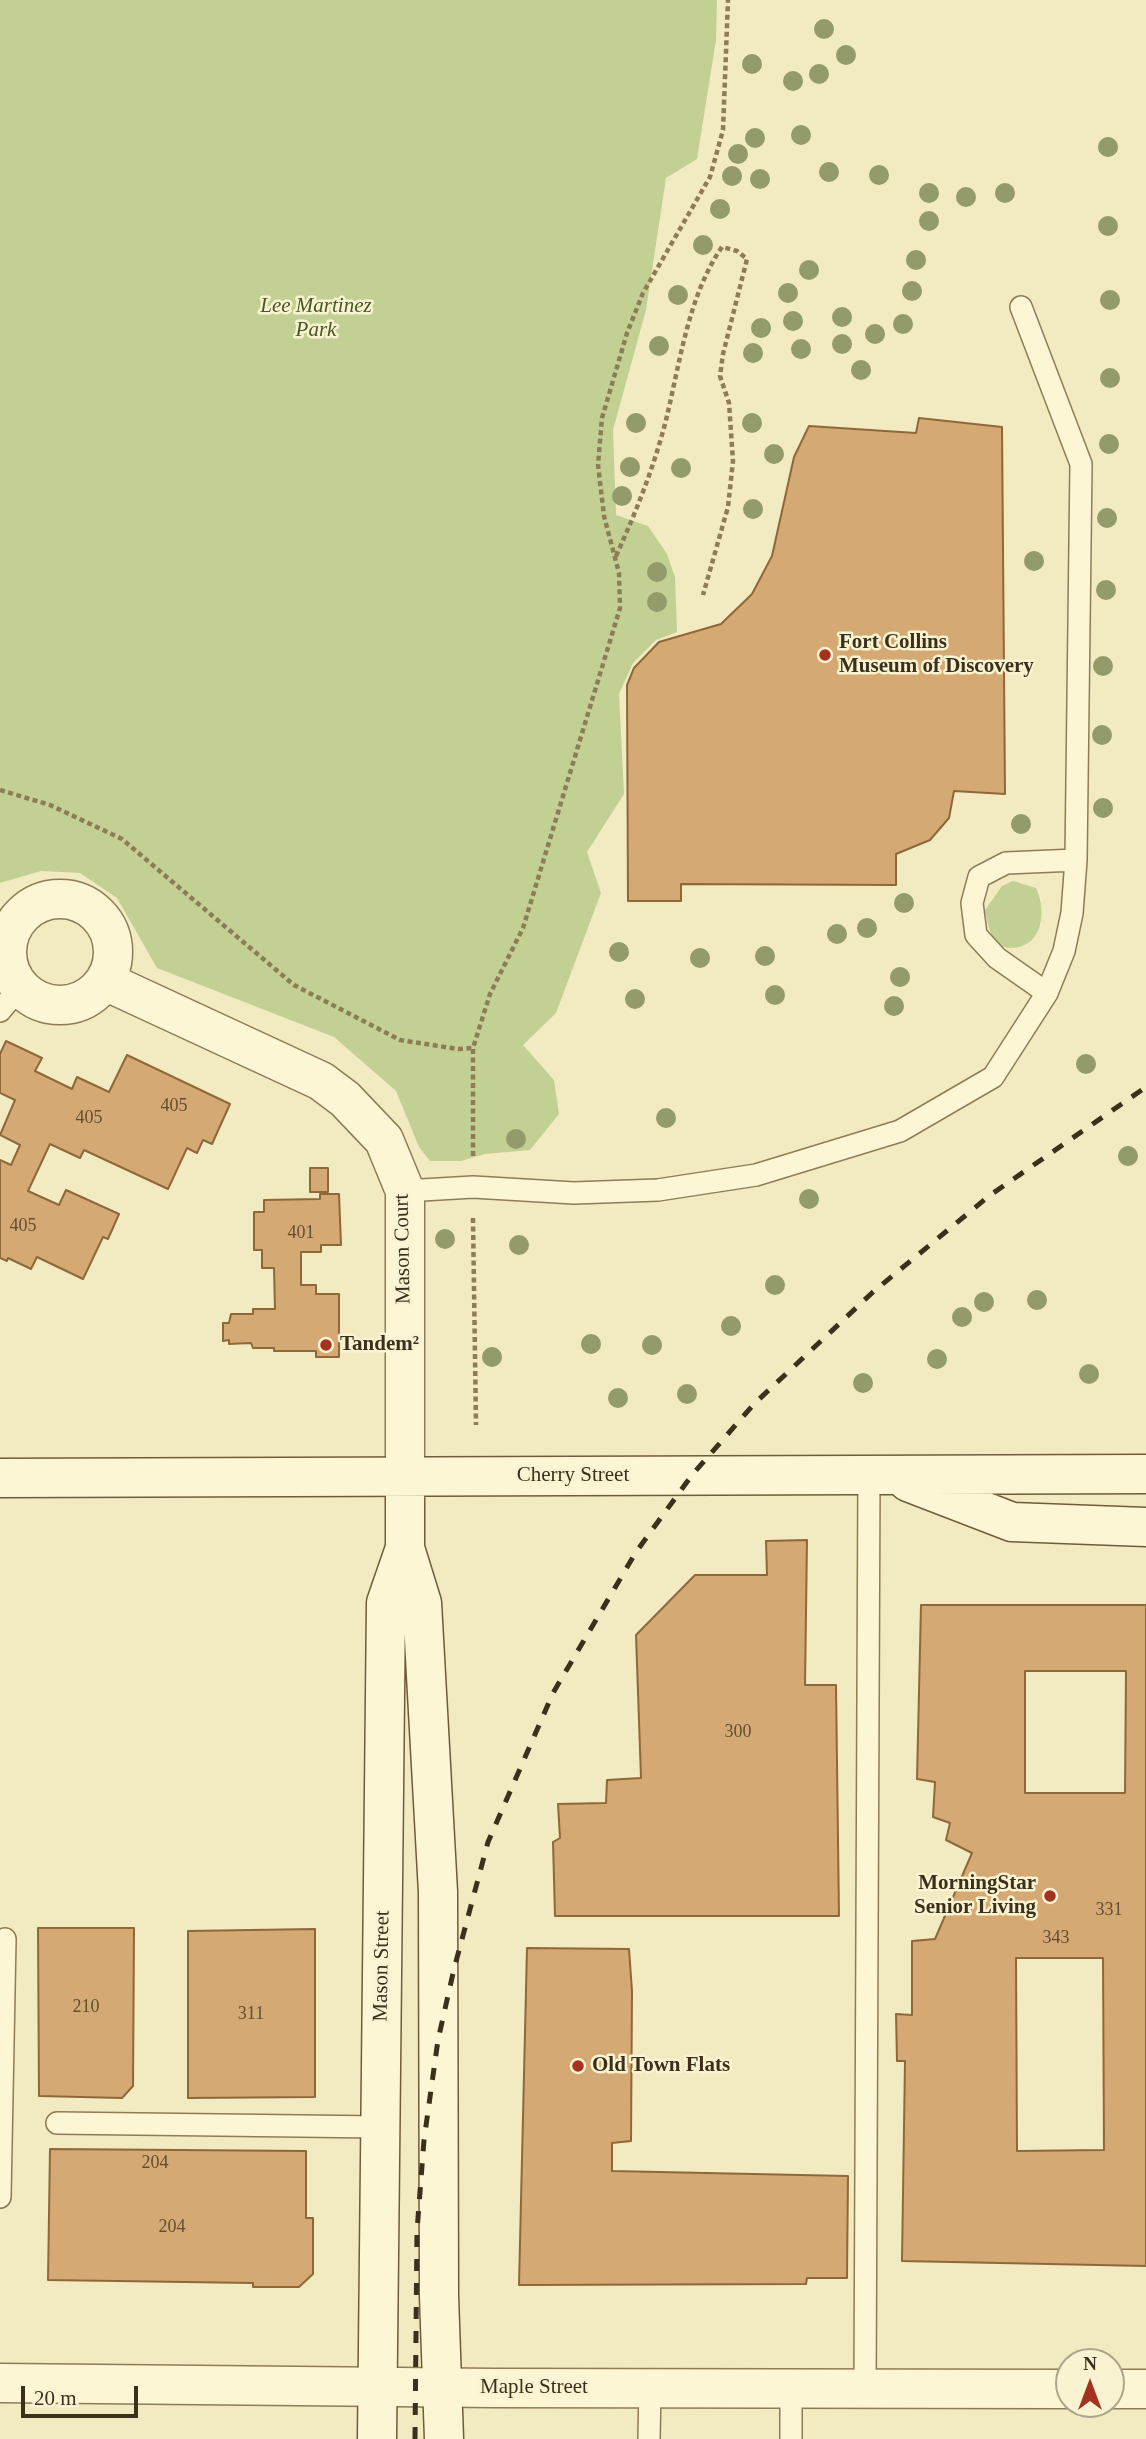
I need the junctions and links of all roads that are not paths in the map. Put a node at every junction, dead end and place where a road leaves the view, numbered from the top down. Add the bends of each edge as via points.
1 (1021, 307) dead end
2 (1076, 860) junction
3 (7, 921) edge
4 (105, 981) junction
5 (1046, 993) junction
6 (10, 999) edge
7 (405, 1191) junction
8 (880, 1474) junction
9 (1146, 1474) edge
10 (405, 1476) junction
11 (0, 1478) edge
12 (1146, 1527) edge
13 (405, 1548) junction
14 (5, 1939) dead end
15 (57, 2123) dead end
16 (380, 2127) junction
17 (0, 2197) edge
18 (0, 2383) edge
19 (377, 2386) junction
20 (442, 2386) junction
21 (650, 2386) junction
22 (791, 2387) junction
23 (865, 2388) junction
24 (1055, 2389) edge
25 (1125, 2389) edge
26 (1146, 2389) edge
27 (377, 2439) edge
28 (444, 2439) edge
29 (649, 2439) edge
30 (791, 2439) edge

1 - 2 lane via 1080,464
2 - 5 lane via 1072,913
2 - 5 lane via 1006,863 979,877 972,903 976,935 997,958
3 - 4 street via 47,900 86,906 101,918 113,945
3 - 6 street
4 - 6 street via 84,1000 66,1006
4 - 7 street, Mason Court via 321,1081 384,1140
5 - 7 lane via 993,1077 900,1131 756,1175 658,1190 574,1193 473,1187
7 - 10 street, Mason Court
8 - 9 street, Cherry Street
8 - 10 street, Cherry Street
8 - 12 street via 1012,1522
8 - 23 lane
10 - 11 street, Cherry Street
10 - 13 street, Mason Street
13 - 16 street, Mason Street via 386,1603
13 - 20 street, Mason Street via 422,1603 438,1892
14 - 17 lane
15 - 16 lane
16 - 19 street, Mason Street
18 - 19 street, Maple Street
19 - 20 street, Maple Street
19 - 27 street, Mason Street
20 - 21 street, Maple Street
20 - 28 street, Mason Street
21 - 22 street, Maple Street
21 - 29 lane
22 - 23 street, Maple Street
22 - 30 lane
23 - 24 street, Maple Street
25 - 26 street

